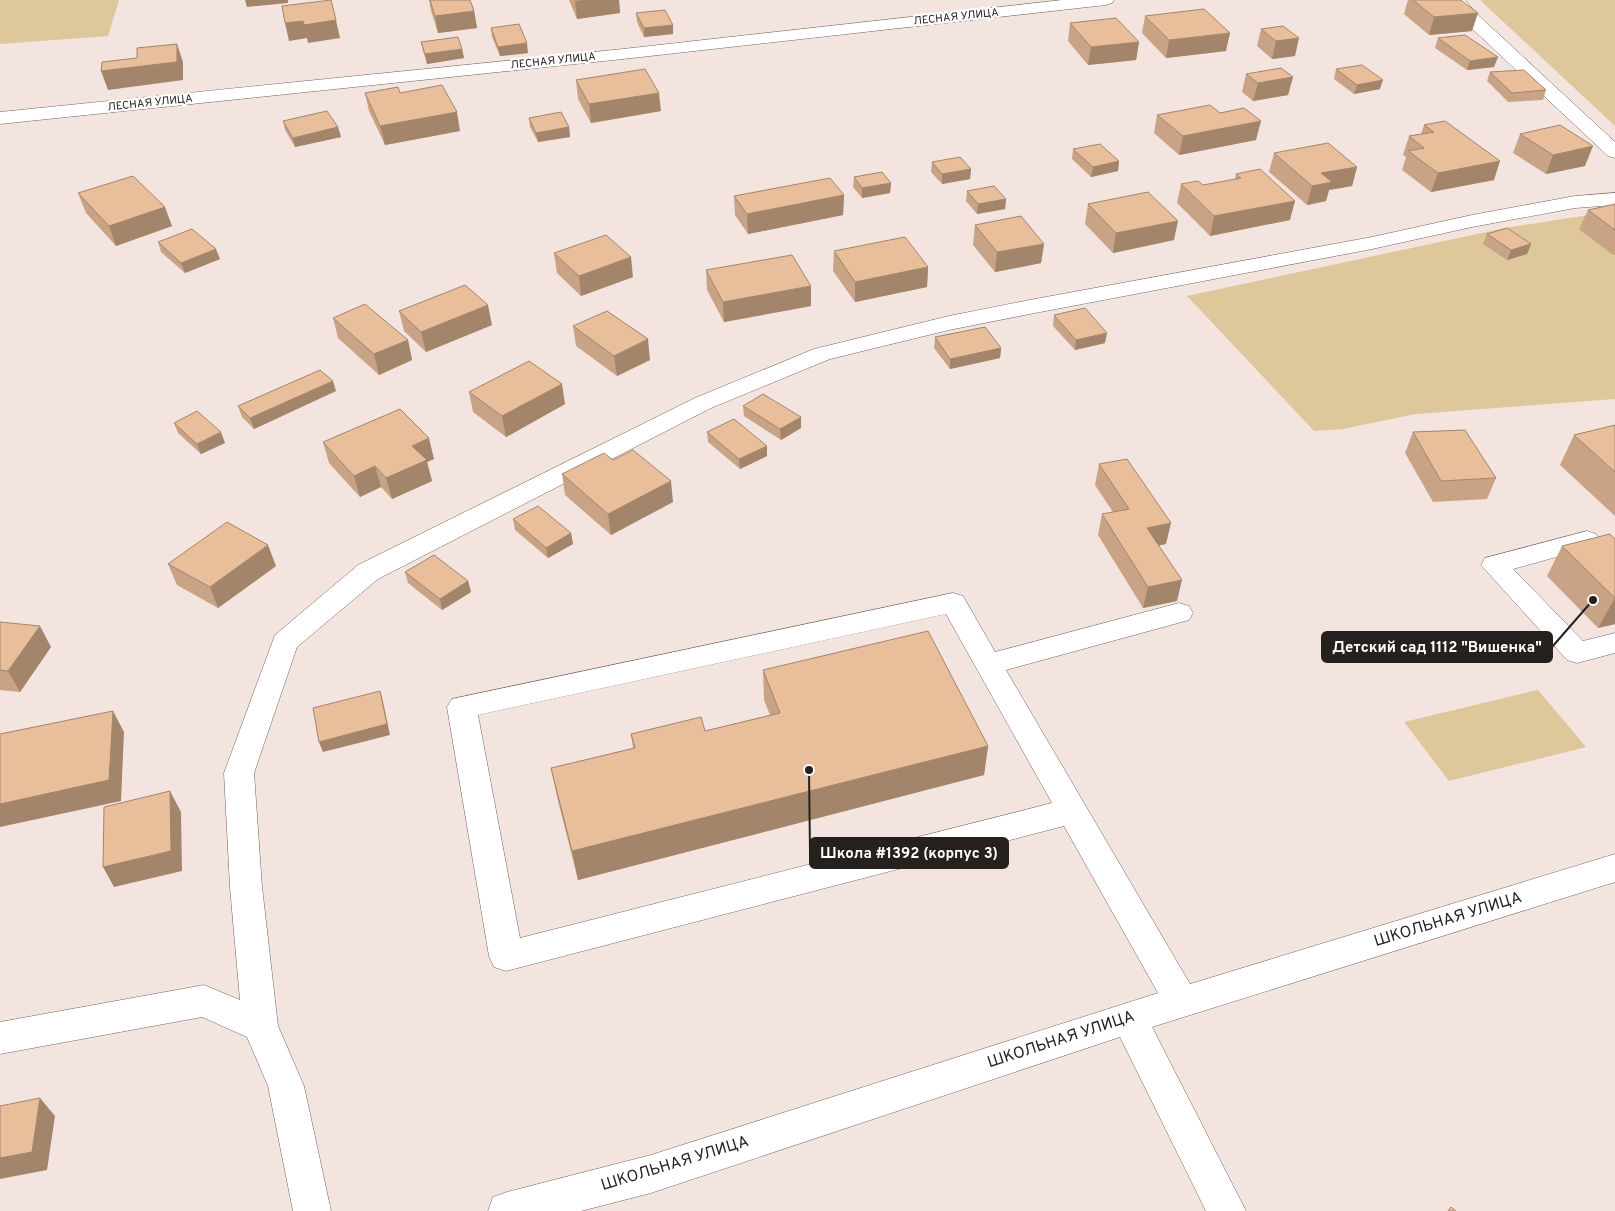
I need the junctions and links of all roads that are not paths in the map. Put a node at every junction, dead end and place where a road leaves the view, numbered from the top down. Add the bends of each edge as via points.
1 (1106, 0) edge
2 (1456, 0) edge
3 (0, 118) edge
4 (1615, 152) edge
5 (1615, 199) edge
6 (1587, 540) edge
7 (1179, 614) dead end
8 (1615, 643) edge
9 (988, 664) junction
10 (1072, 811) junction
11 (1615, 868) edge
12 (1182, 1002) junction
13 (1129, 1018) junction
14 (260, 1026) junction
15 (0, 1038) edge
16 (312, 1211) edge
17 (507, 1211) edge
18 (1227, 1211) edge

1 - 3 street, ЛЕСНАЯ УЛИЦА
2 - 4 street via 1472,19
5 - 14 street via 1575,202 1482,219 1035,306 822,354 703,403 368,572 285,642 239,774
6 - 8 street via 1494,564 1577,653
7 - 9 street
9 - 10 street
9 - 10 street via 953,603 462,707 506,956
10 - 12 street
11 - 12 street, ШКОЛЬНАЯ УЛИЦА
12 - 13 street, ШКОЛЬНАЯ УЛИЦА
13 - 17 street, ШКОЛЬНАЯ УЛИЦА via 651,1174
13 - 18 street
14 - 15 street via 204,1001
14 - 16 street via 286,1086

